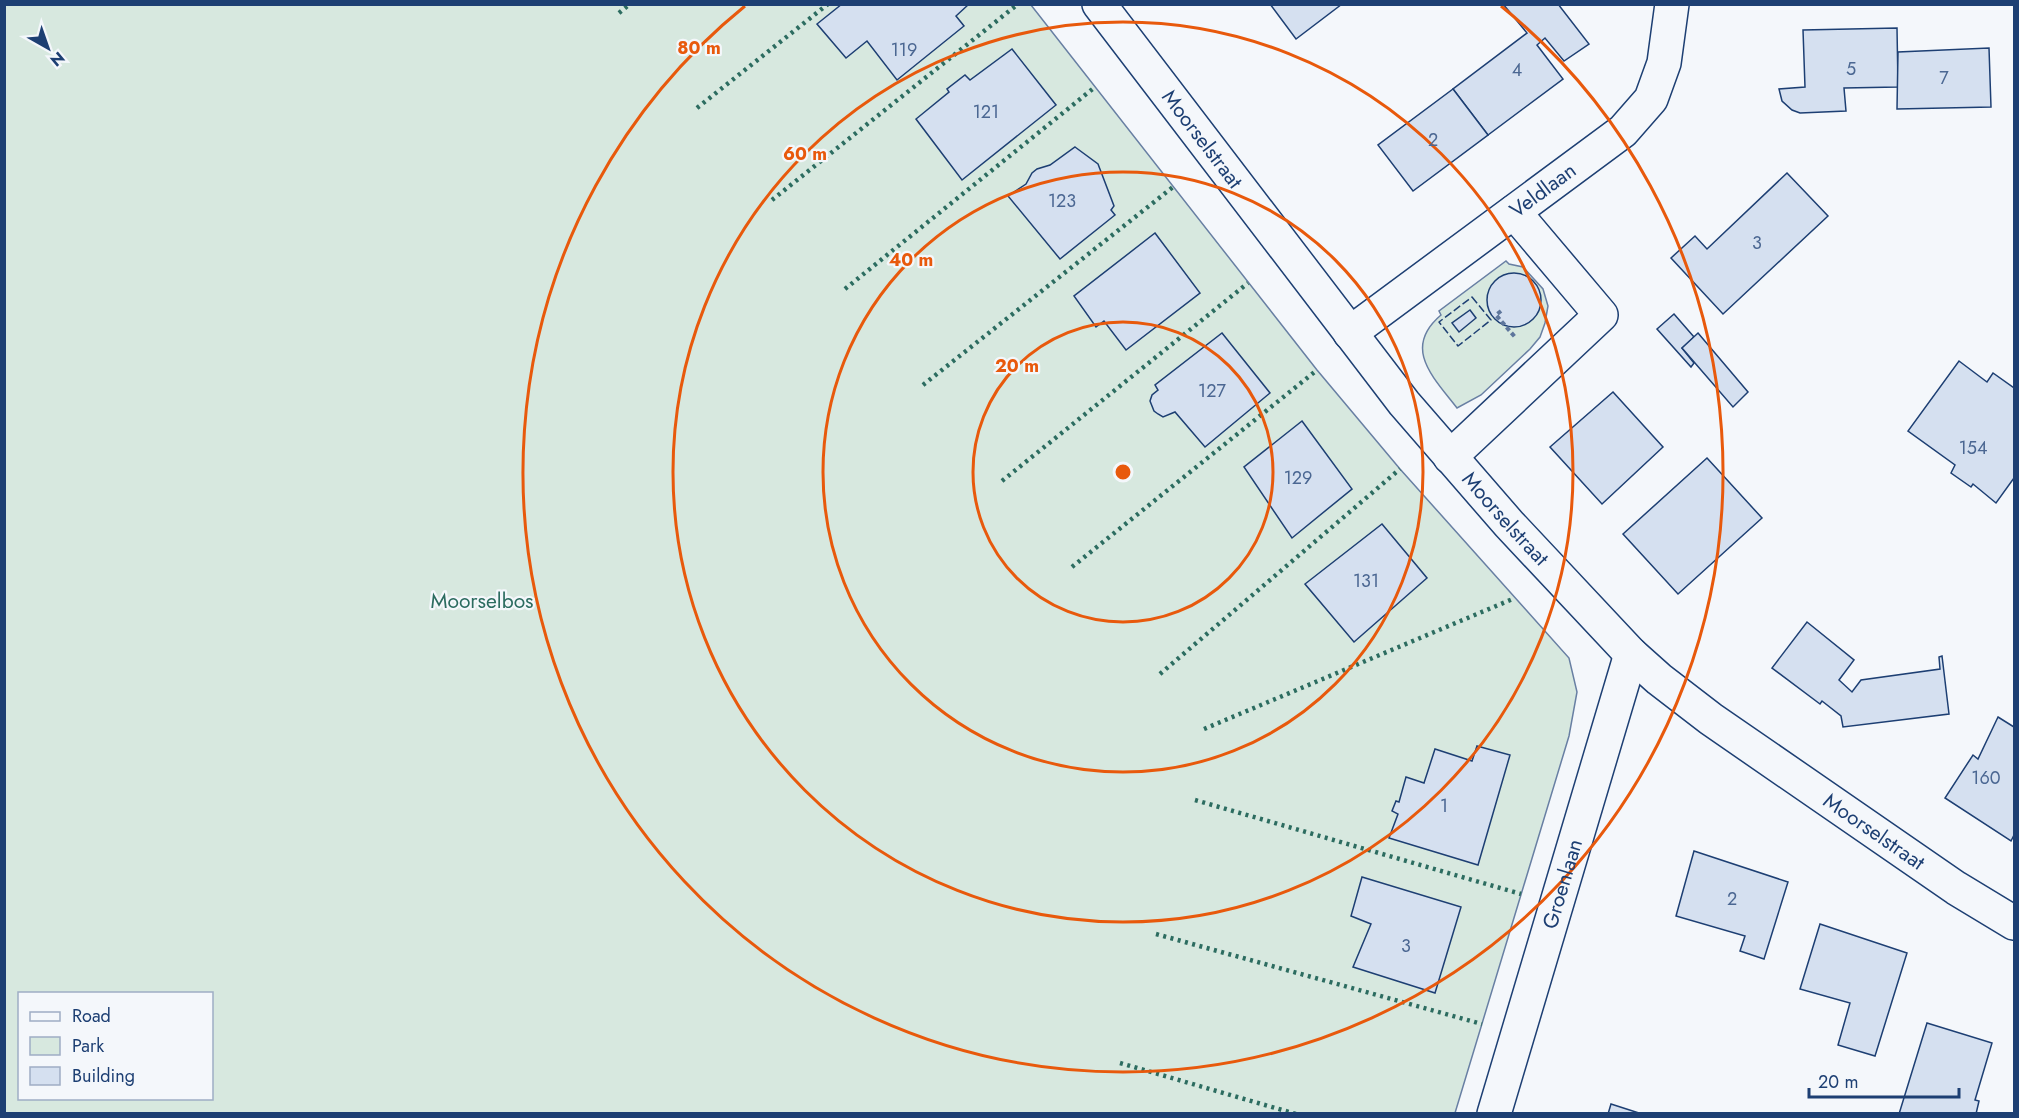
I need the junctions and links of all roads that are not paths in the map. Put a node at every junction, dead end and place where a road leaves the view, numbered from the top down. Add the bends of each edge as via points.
1 (1099, 4) edge
2 (1672, 4) edge
3 (1514, 212) junction
4 (1350, 333) junction
5 (1450, 457) junction
6 (1631, 654) junction
7 (2014, 923) edge
8 (1494, 1113) edge

1 - 4 street, Moorselstraat
2 - 3 street, Veldlaan via 1664,63 1651,99 1623,131
3 - 4 street, Veldlaan
3 - 5 street via 1601,315
4 - 5 street, Moorselstraat
5 - 6 street, Moorselstraat
6 - 7 street, Moorselstraat via 1711,719 1956,888
6 - 8 street, Groenlaan

